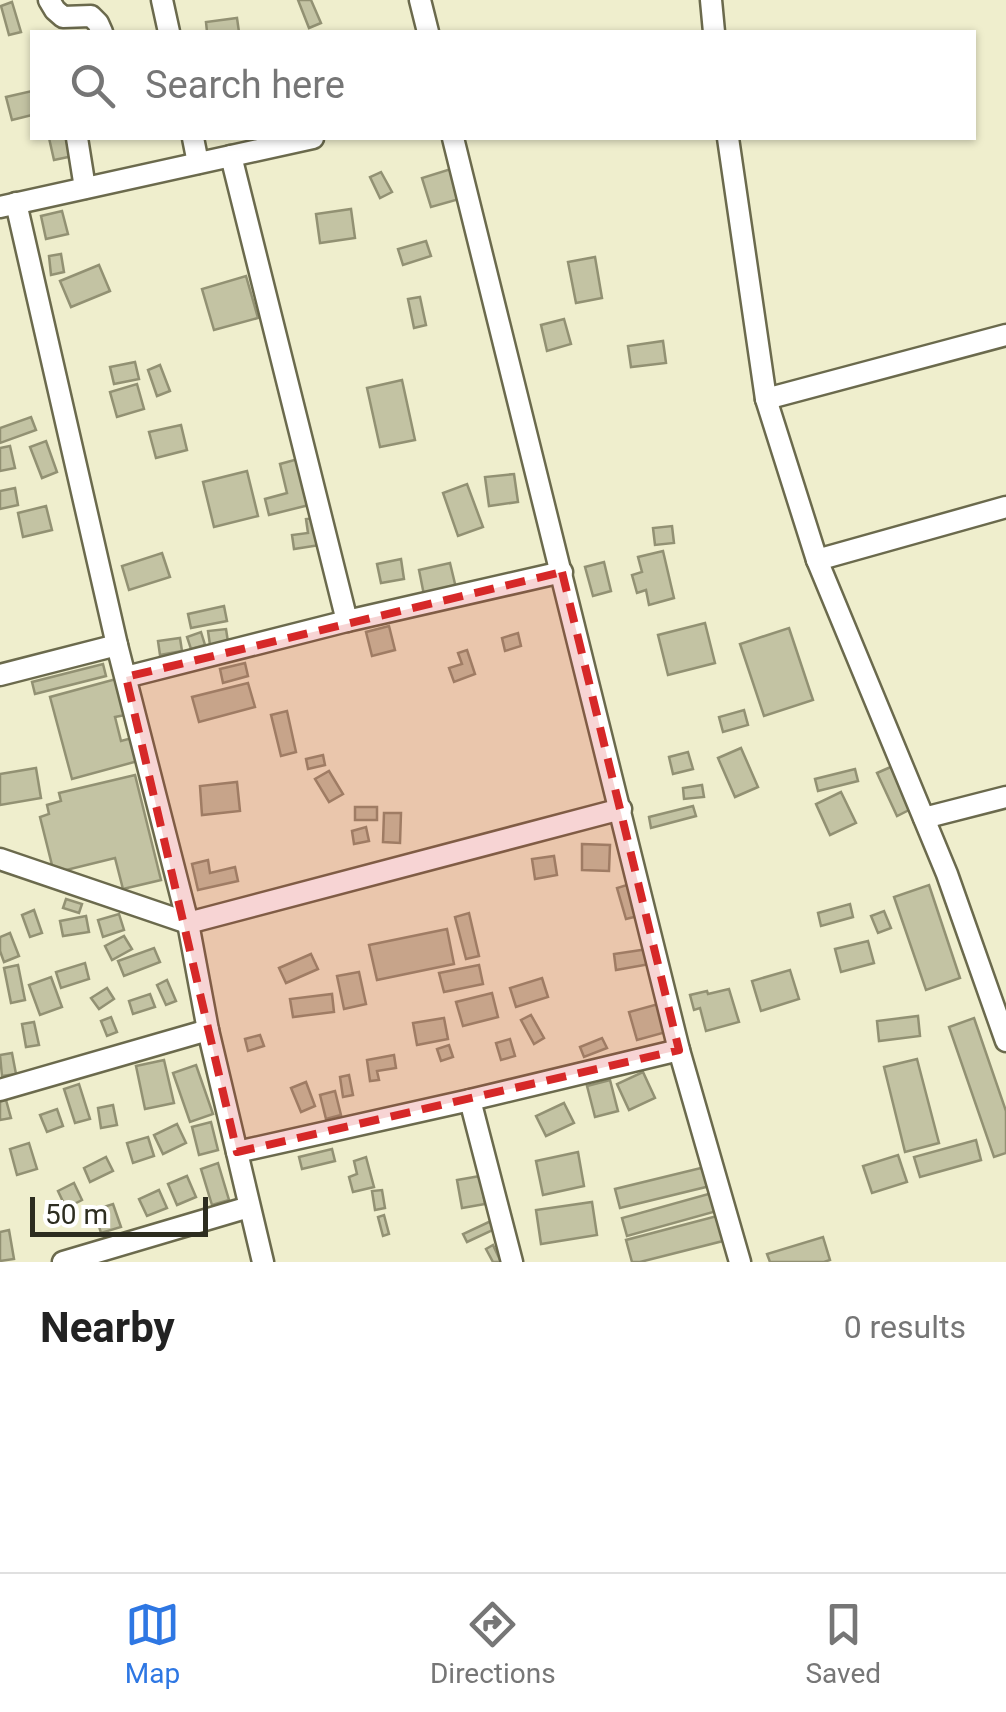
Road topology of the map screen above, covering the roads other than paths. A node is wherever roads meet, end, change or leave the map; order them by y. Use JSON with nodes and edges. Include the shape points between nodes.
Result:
{"nodes":[{"id":1,"x":49,"y":0,"type":"edge"},
{"id":2,"x":162,"y":0,"type":"edge"},
{"id":3,"x":420,"y":0,"type":"edge"},
{"id":4,"x":710,"y":0,"type":"edge"},
{"id":5,"x":101,"y":30,"type":"edge"},
{"id":6,"x":169,"y":30,"type":"edge"},
{"id":7,"x":428,"y":30,"type":"edge"},
{"id":8,"x":714,"y":30,"type":"edge"},
{"id":9,"x":78,"y":140,"type":"edge"},
{"id":10,"x":192,"y":140,"type":"edge"},
{"id":11,"x":304,"y":140,"type":"edge"},
{"id":12,"x":454,"y":140,"type":"edge"},
{"id":13,"x":728,"y":140,"type":"edge"},
{"id":14,"x":231,"y":156,"type":"junction"},
{"id":15,"x":198,"y":162,"type":"junction"},
{"id":16,"x":84,"y":188,"type":"junction"},
{"id":17,"x":8,"y":205,"type":"edge"},
{"id":18,"x":1006,"y":336,"type":"edge"},
{"id":19,"x":766,"y":399,"type":"junction"},
{"id":20,"x":1006,"y":507,"type":"edge"},
{"id":21,"x":818,"y":560,"type":"junction"},
{"id":22,"x":562,"y":572,"type":"junction"},
{"id":23,"x":346,"y":621,"type":"junction"},
{"id":24,"x":117,"y":645,"type":"junction"},
{"id":25,"x":0,"y":674,"type":"edge"},
{"id":26,"x":126,"y":677,"type":"junction"},
{"id":27,"x":1006,"y":797,"type":"edge"},
{"id":28,"x":621,"y":808,"type":"junction"},
{"id":29,"x":924,"y":818,"type":"junction"},
{"id":30,"x":0,"y":859,"type":"edge"},
{"id":31,"x":188,"y":923,"type":"junction"},
{"id":32,"x":208,"y":1030,"type":"junction"},
{"id":33,"x":1006,"y":1040,"type":"edge"},
{"id":34,"x":679,"y":1050,"type":"junction"},
{"id":35,"x":0,"y":1090,"type":"edge"},
{"id":36,"x":470,"y":1100,"type":"junction"},
{"id":37,"x":237,"y":1152,"type":"junction"},
{"id":38,"x":249,"y":1207,"type":"junction"},
{"id":39,"x":63,"y":1262,"type":"edge"},
{"id":40,"x":263,"y":1262,"type":"edge"},
{"id":41,"x":512,"y":1262,"type":"edge"},
{"id":42,"x":740,"y":1262,"type":"edge"}],
"edges":[{"from":1,"to":5,"type":"street","via":[[62,17],[90,16]]},
{"from":2,"to":6,"type":"street"},
{"from":3,"to":7,"type":"street"},
{"from":4,"to":8,"type":"street"},
{"from":9,"to":16,"type":"street"},
{"from":10,"to":15,"type":"street"},
{"from":11,"to":14,"type":"street"},
{"from":12,"to":22,"type":"street"},
{"from":13,"to":19,"type":"street"},
{"from":14,"to":15,"type":"street"},
{"from":14,"to":23,"type":"street"},
{"from":15,"to":16,"type":"street"},
{"from":16,"to":17,"type":"street"},
{"from":17,"to":24,"type":"street"},
{"from":18,"to":19,"type":"street"},
{"from":19,"to":21,"type":"street"},
{"from":20,"to":21,"type":"street"},
{"from":21,"to":29,"type":"street"},
{"from":22,"to":23,"type":"street"},
{"from":22,"to":28,"type":"street"},
{"from":23,"to":26,"type":"street"},
{"from":24,"to":25,"type":"street"},
{"from":24,"to":26,"type":"street"},
{"from":26,"to":31,"type":"street"},
{"from":27,"to":29,"type":"street"},
{"from":28,"to":31,"type":"street"},
{"from":28,"to":34,"type":"street"},
{"from":29,"to":33,"type":"street"},
{"from":30,"to":31,"type":"street"},
{"from":31,"to":32,"type":"street"},
{"from":32,"to":35,"type":"street"},
{"from":32,"to":37,"type":"street"},
{"from":34,"to":36,"type":"street"},
{"from":34,"to":42,"type":"street"},
{"from":36,"to":37,"type":"street"},
{"from":36,"to":41,"type":"street"},
{"from":37,"to":38,"type":"street"},
{"from":38,"to":39,"type":"street"},
{"from":38,"to":40,"type":"street"}]}
